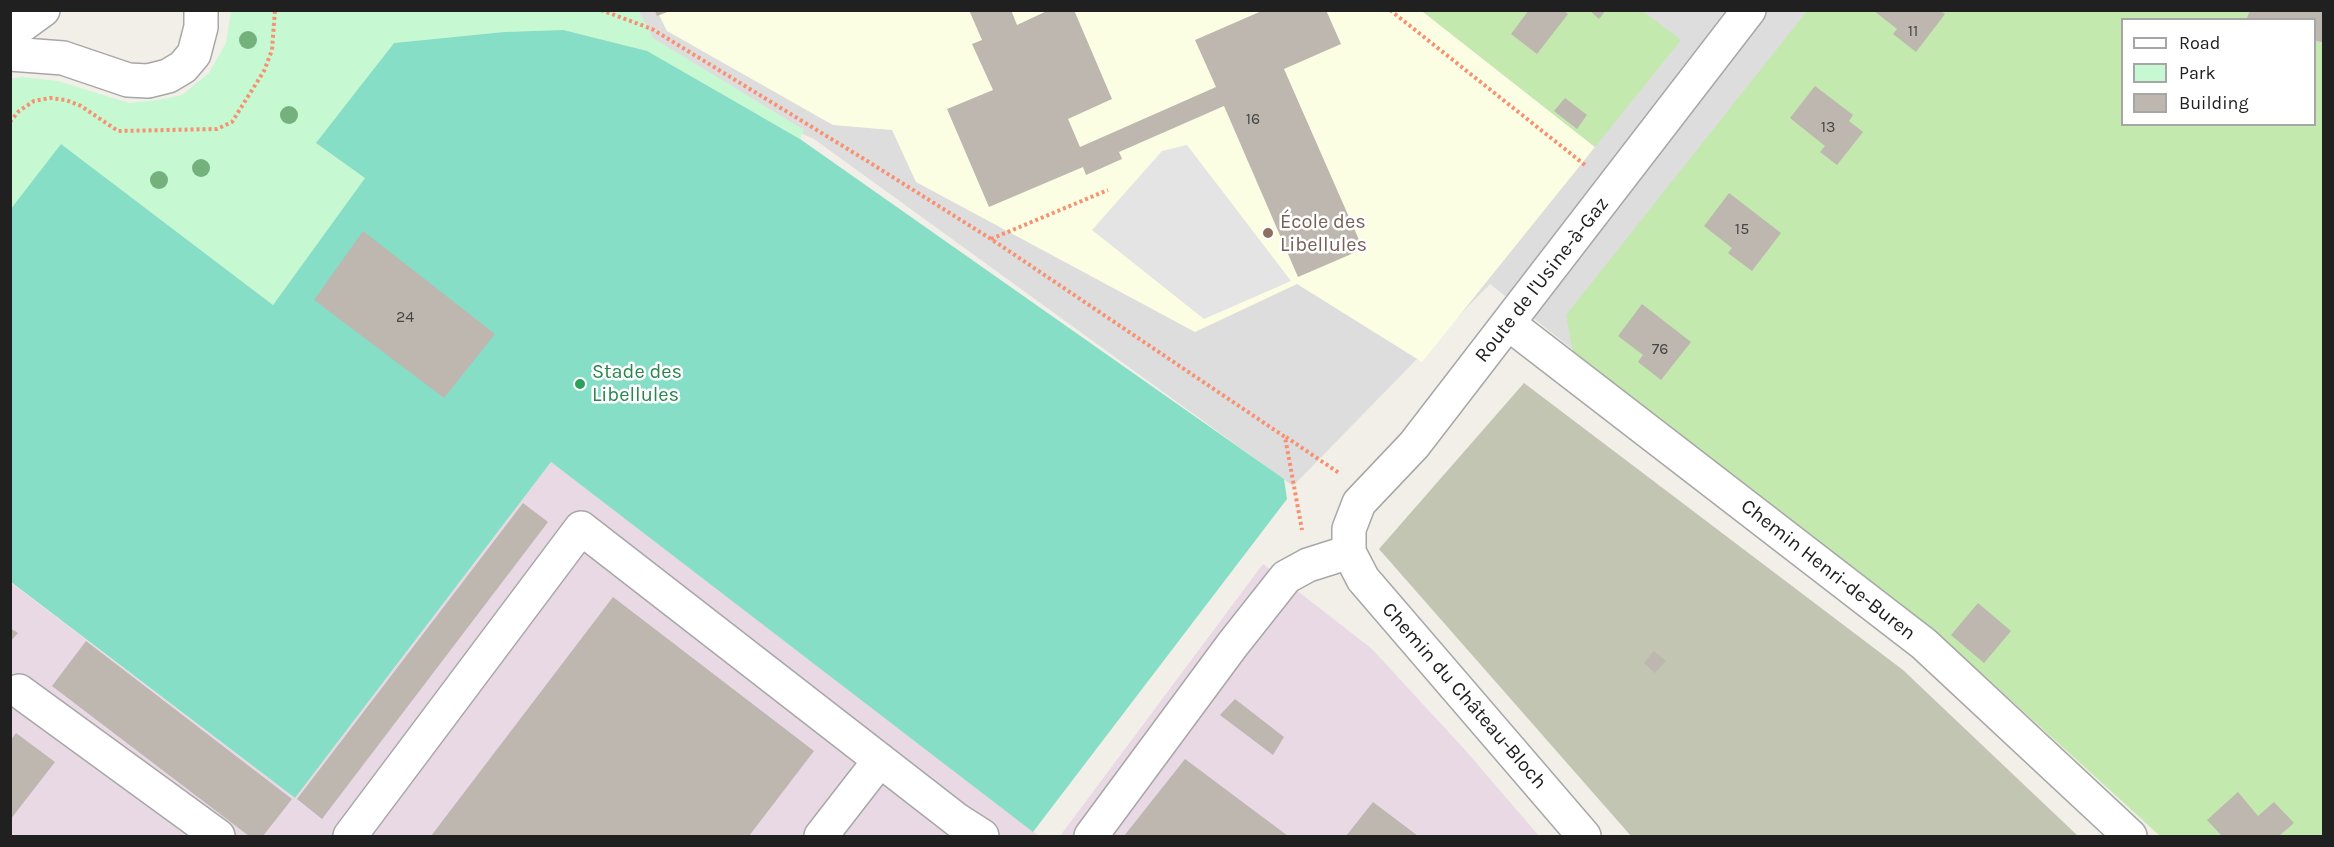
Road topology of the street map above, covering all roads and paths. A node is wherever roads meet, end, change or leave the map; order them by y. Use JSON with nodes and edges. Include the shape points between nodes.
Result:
{"nodes":[{"id":1,"x":43,"y":10,"type":"edge"},
{"id":2,"x":201,"y":10,"type":"edge"},
{"id":3,"x":601,"y":10,"type":"edge"},
{"id":4,"x":1390,"y":10,"type":"edge"},
{"id":5,"x":1749,"y":10,"type":"edge"},
{"id":6,"x":10,"y":34,"type":"edge"},
{"id":7,"x":10,"y":54,"type":"edge"},
{"id":8,"x":1591,"y":170,"type":"dead end"},
{"id":9,"x":1108,"y":190,"type":"dead end"},
{"id":10,"x":991,"y":239,"type":"junction"},
{"id":11,"x":1509,"y":324,"type":"junction"},
{"id":12,"x":1285,"y":436,"type":"junction"},
{"id":13,"x":1342,"y":475,"type":"dead end"},
{"id":14,"x":1349,"y":552,"type":"junction"},
{"id":15,"x":1308,"y":565,"type":"junction"},
{"id":16,"x":19,"y":691,"type":"dead end"},
{"id":17,"x":880,"y":760,"type":"junction"},
{"id":18,"x":961,"y":831,"type":"edge"},
{"id":19,"x":218,"y":837,"type":"edge"},
{"id":20,"x":350,"y":837,"type":"edge"},
{"id":21,"x":821,"y":837,"type":"edge"},
{"id":22,"x":1091,"y":837,"type":"edge"},
{"id":23,"x":1584,"y":837,"type":"edge"},
{"id":24,"x":2130,"y":837,"type":"edge"}],
"edges":[{"from":1,"to":6,"type":"street"},
{"from":2,"to":7,"type":"street","via":[[194,54],[168,76],[148,81],[128,80],[63,58]]},
{"from":3,"to":10,"type":"path","via":[[652,29]]},
{"from":4,"to":8,"type":"path"},
{"from":5,"to":11,"type":"street","name":"Route de l'Usine-à-Gaz"},
{"from":9,"to":10,"type":"path"},
{"from":10,"to":12,"type":"path"},
{"from":11,"to":14,"type":"street","name":"Route de l'Usine-à-Gaz","via":[[1414,445],[1359,503],[1349,529]]},
{"from":11,"to":24,"type":"street","name":"Chemin Henri-de-Buren","via":[[1924,644]]},
{"from":12,"to":13,"type":"path"},
{"from":12,"to":15,"type":"path"},
{"from":14,"to":15,"type":"street"},
{"from":14,"to":23,"type":"street","name":"Chemin du Château-Bloch","via":[[1363,579]]},
{"from":15,"to":22,"type":"street","via":[[1286,578],[1272,594]]},
{"from":16,"to":19,"type":"street"},
{"from":17,"to":18,"type":"street"},
{"from":17,"to":20,"type":"street","via":[[581,528]]},
{"from":17,"to":21,"type":"street"}]}
